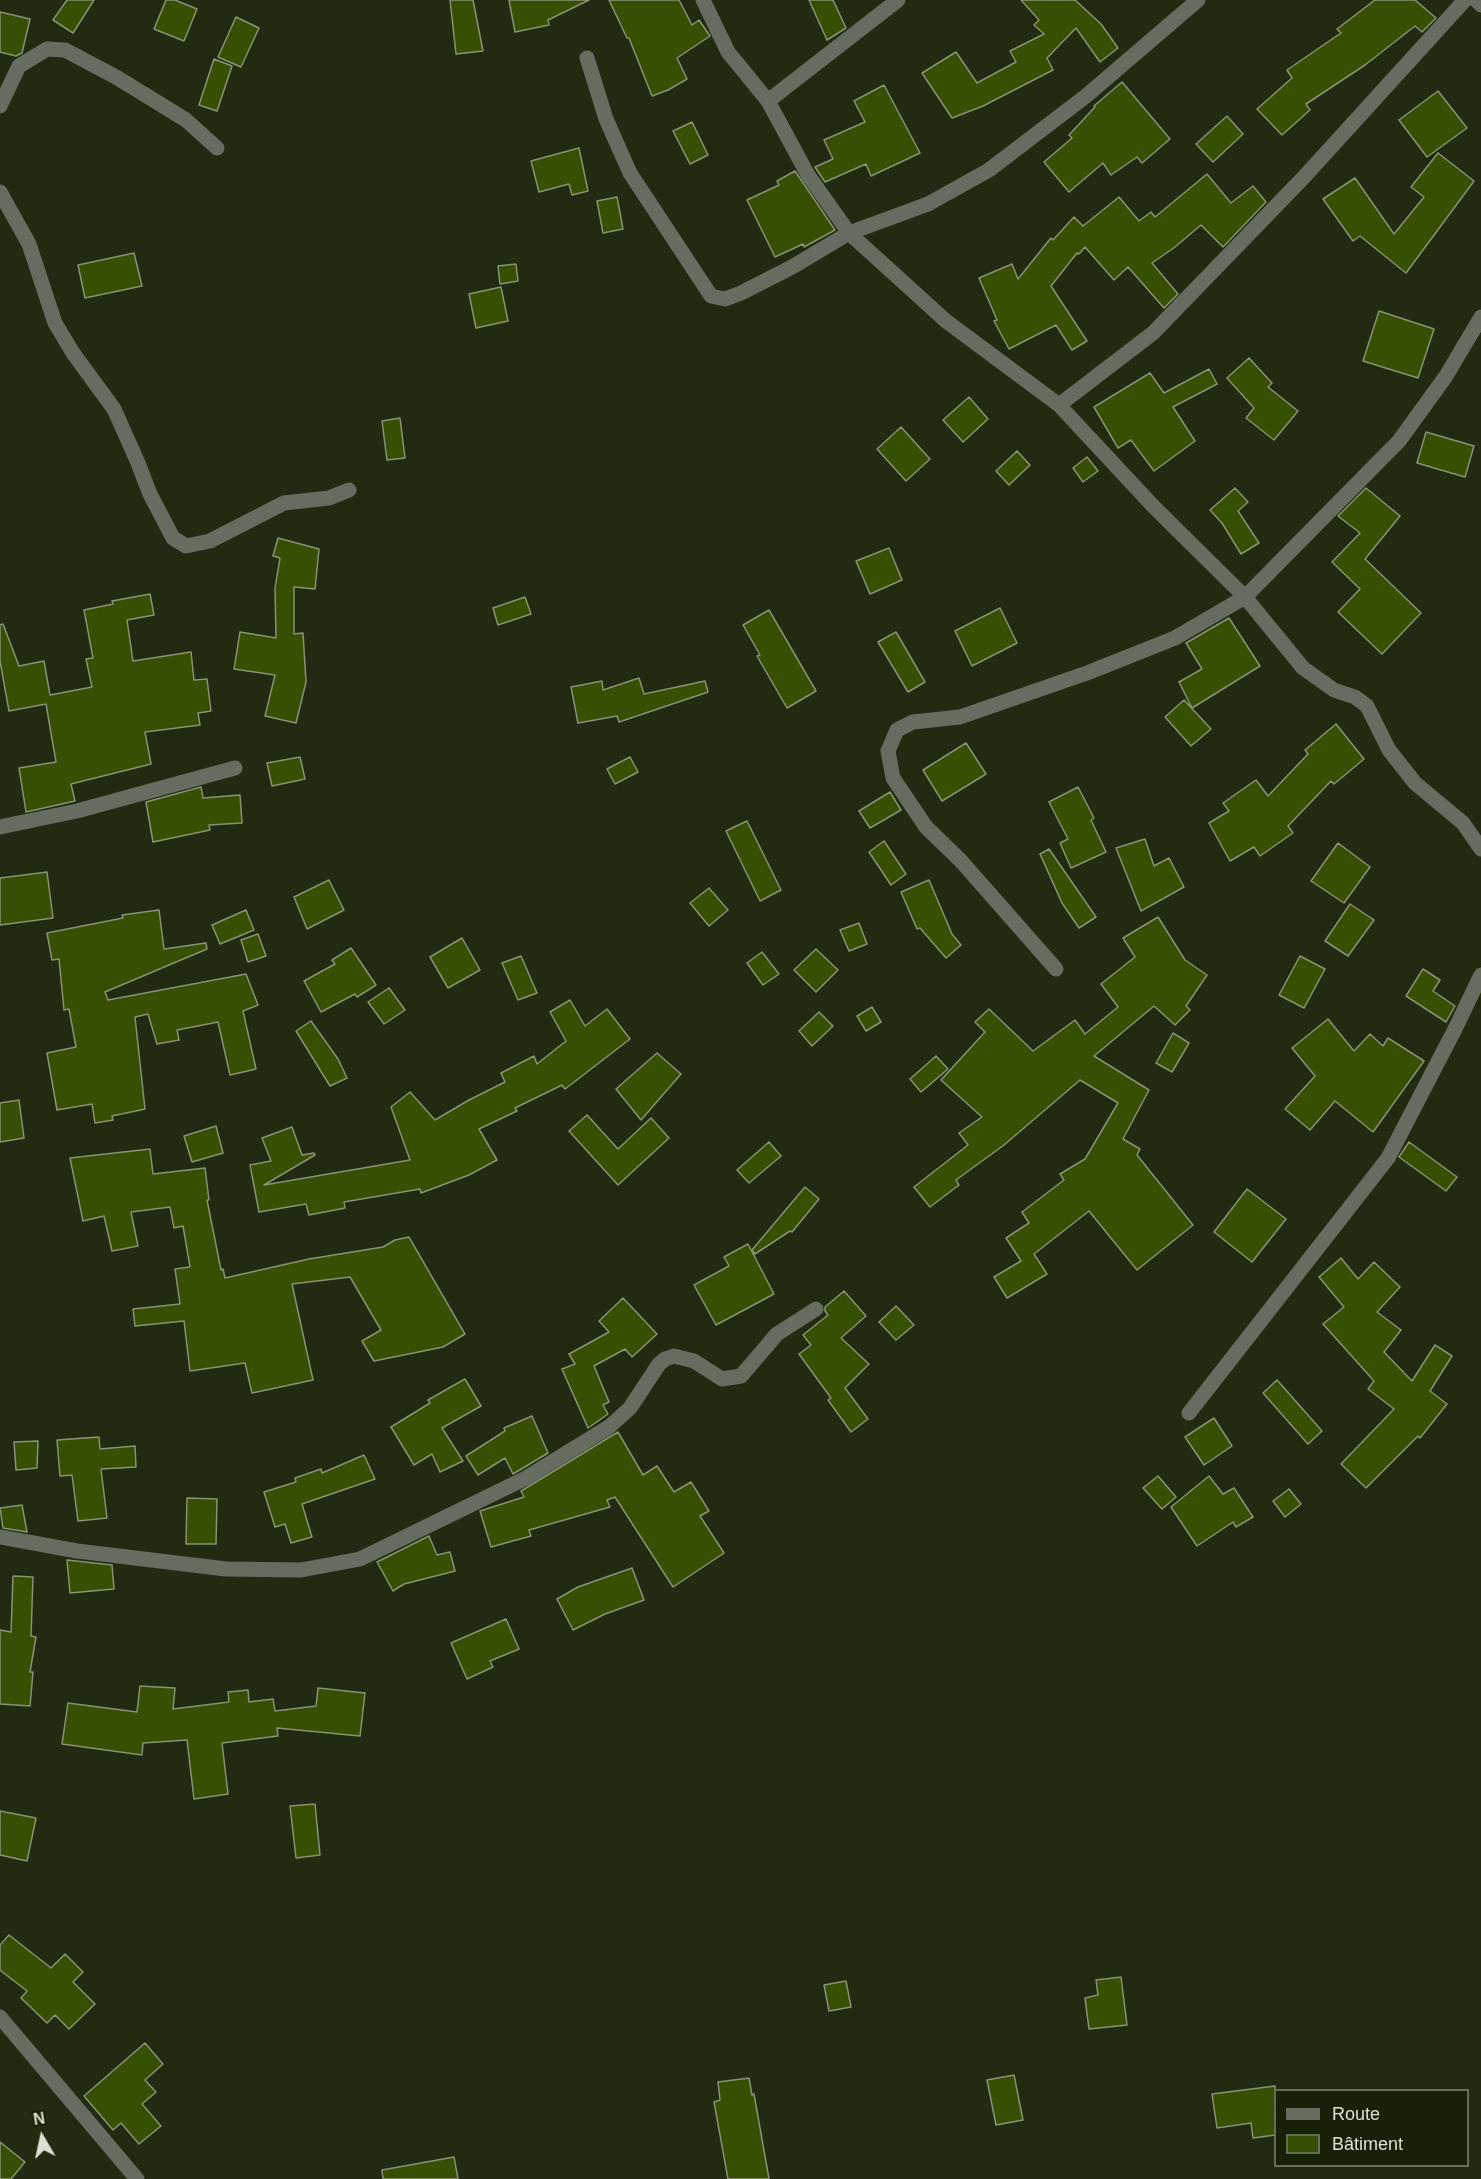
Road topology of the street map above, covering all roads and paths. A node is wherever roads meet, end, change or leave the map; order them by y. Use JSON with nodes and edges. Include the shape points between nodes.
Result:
{"nodes":[{"id":1,"x":703,"y":0,"type":"edge"},
{"id":2,"x":898,"y":0,"type":"edge"},
{"id":3,"x":1198,"y":0,"type":"edge"},
{"id":4,"x":1465,"y":0,"type":"edge"},
{"id":5,"x":1476,"y":0,"type":"edge"},
{"id":6,"x":1481,"y":5,"type":"edge"},
{"id":7,"x":587,"y":58,"type":"dead end"},
{"id":8,"x":768,"y":101,"type":"junction"},
{"id":9,"x":0,"y":106,"type":"edge"},
{"id":10,"x":217,"y":148,"type":"dead end"},
{"id":11,"x":0,"y":192,"type":"edge"},
{"id":12,"x":849,"y":234,"type":"junction"},
{"id":13,"x":1481,"y":317,"type":"edge"},
{"id":14,"x":1059,"y":405,"type":"junction"},
{"id":15,"x":349,"y":490,"type":"dead end"},
{"id":16,"x":1245,"y":597,"type":"junction"},
{"id":17,"x":235,"y":768,"type":"dead end"},
{"id":18,"x":0,"y":827,"type":"edge"},
{"id":19,"x":1481,"y":849,"type":"edge"},
{"id":20,"x":1056,"y":969,"type":"dead end"},
{"id":21,"x":1481,"y":975,"type":"edge"},
{"id":22,"x":816,"y":1309,"type":"dead end"},
{"id":23,"x":1189,"y":1413,"type":"dead end"},
{"id":24,"x":0,"y":1537,"type":"edge"},
{"id":25,"x":0,"y":2017,"type":"edge"},
{"id":26,"x":137,"y":2179,"type":"edge"}],
"edges":[{"from":1,"to":8,"type":"street","via":[[728,52]]},
{"from":2,"to":8,"type":"street"},
{"from":3,"to":12,"type":"street","via":[[1086,96],[989,170],[928,204]]},
{"from":4,"to":14,"type":"street","via":[[1304,177],[1153,333]]},
{"from":5,"to":6,"type":"street"},
{"from":7,"to":12,"type":"street","via":[[606,119],[630,173],[711,296],[725,299],[741,293]]},
{"from":8,"to":12,"type":"street","via":[[808,175]]},
{"from":9,"to":10,"type":"street","via":[[19,66],[47,49],[64,50],[186,120]]},
{"from":11,"to":15,"type":"street","via":[[29,244],[55,323],[114,409],[154,504],[173,538],[186,546],[210,542],[284,503],[329,498]]},
{"from":12,"to":14,"type":"street","via":[[946,321]]},
{"from":13,"to":16,"type":"street","via":[[1446,376],[1399,441]]},
{"from":14,"to":16,"type":"street"},
{"from":16,"to":19,"type":"street","via":[[1303,668],[1334,690],[1367,706],[1389,750],[1415,783],[1463,823]]},
{"from":16,"to":20,"type":"street","via":[[1175,638],[1087,673],[960,717],[913,722],[897,730],[888,751],[893,778],[926,827]]},
{"from":17,"to":18,"type":"street","via":[[77,811]]},
{"from":21,"to":23,"type":"street","via":[[1388,1158]]},
{"from":22,"to":24,"type":"street","via":[[777,1334],[741,1376],[722,1379],[694,1361],[674,1356],[665,1359],[630,1408],[609,1427],[526,1478],[360,1559],[301,1570],[226,1569],[77,1551]]},
{"from":25,"to":26,"type":"street"}]}
